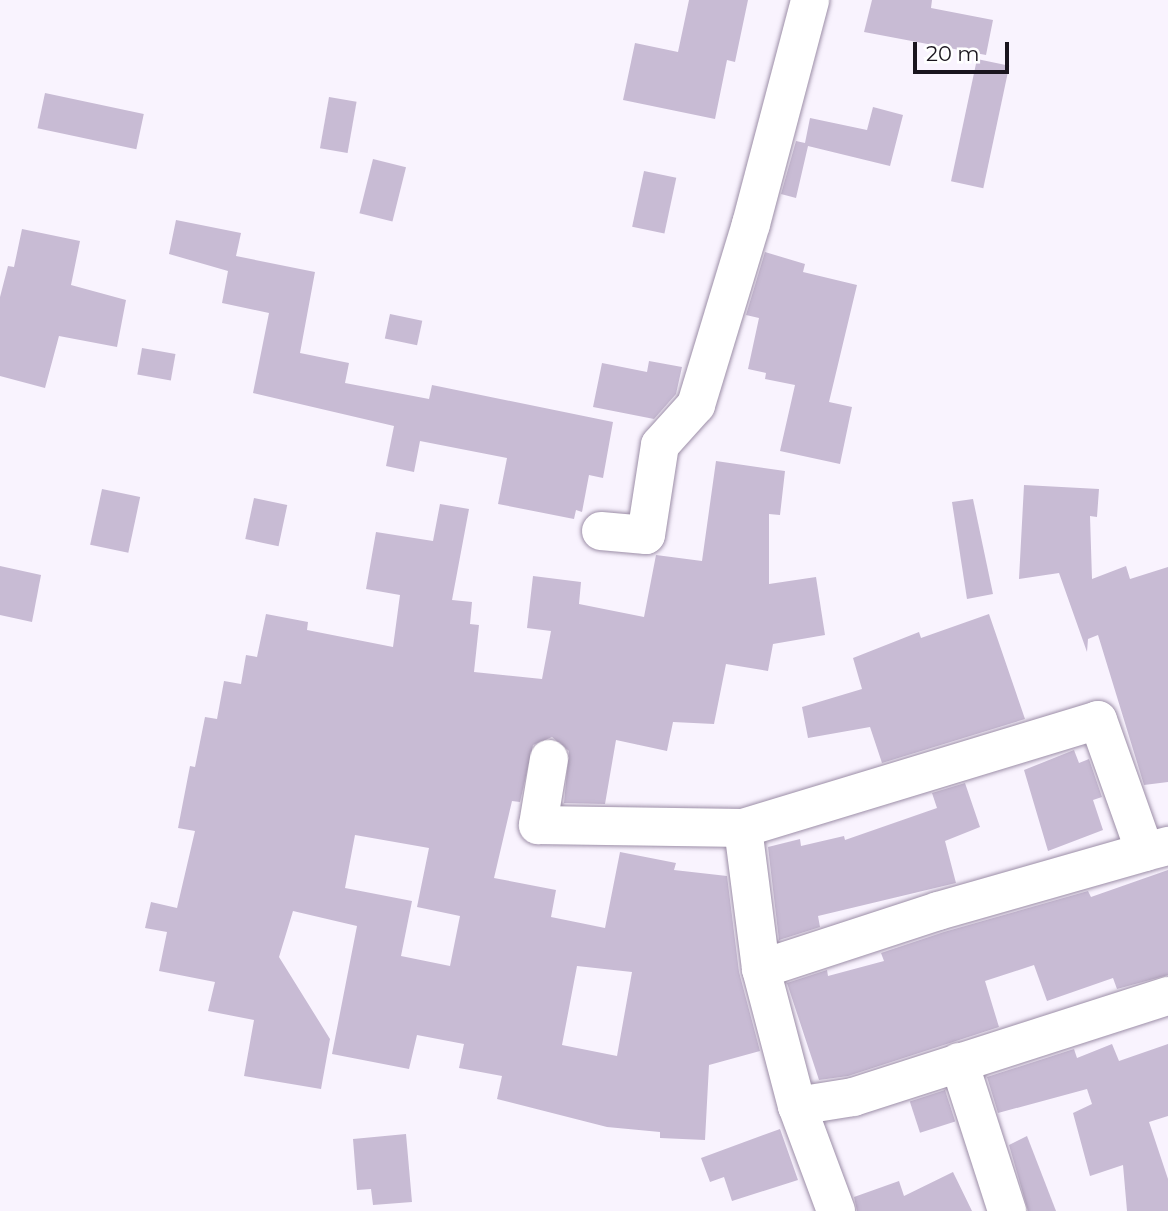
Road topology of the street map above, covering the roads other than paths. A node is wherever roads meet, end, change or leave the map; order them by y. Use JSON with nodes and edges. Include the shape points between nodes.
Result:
{"nodes":[{"id":1,"x":810,"y":0,"type":"edge"},
{"id":2,"x":601,"y":531,"type":"dead end"},
{"id":3,"x":549,"y":759,"type":"dead end"},
{"id":4,"x":743,"y":828,"type":"junction"},
{"id":5,"x":1157,"y":849,"type":"edge"},
{"id":6,"x":761,"y":968,"type":"junction"},
{"id":7,"x":1168,"y":996,"type":"edge"},
{"id":8,"x":959,"y":1062,"type":"junction"},
{"id":9,"x":797,"y":1106,"type":"junction"},
{"id":10,"x":836,"y":1211,"type":"edge"},
{"id":11,"x":1007,"y":1211,"type":"edge"}],
"edges":[{"from":1,"to":2,"type":"street","via":[[751,224],[696,405],[660,445],[646,535]]},
{"from":3,"to":4,"type":"street","via":[[538,825]]},
{"from":4,"to":5,"type":"street","via":[[1098,720]]},
{"from":4,"to":6,"type":"street"},
{"from":5,"to":6,"type":"street","via":[[938,911]]},
{"from":6,"to":9,"type":"street"},
{"from":7,"to":8,"type":"street"},
{"from":8,"to":9,"type":"street","via":[[853,1097]]},
{"from":8,"to":11,"type":"street"},
{"from":9,"to":10,"type":"street"}]}
